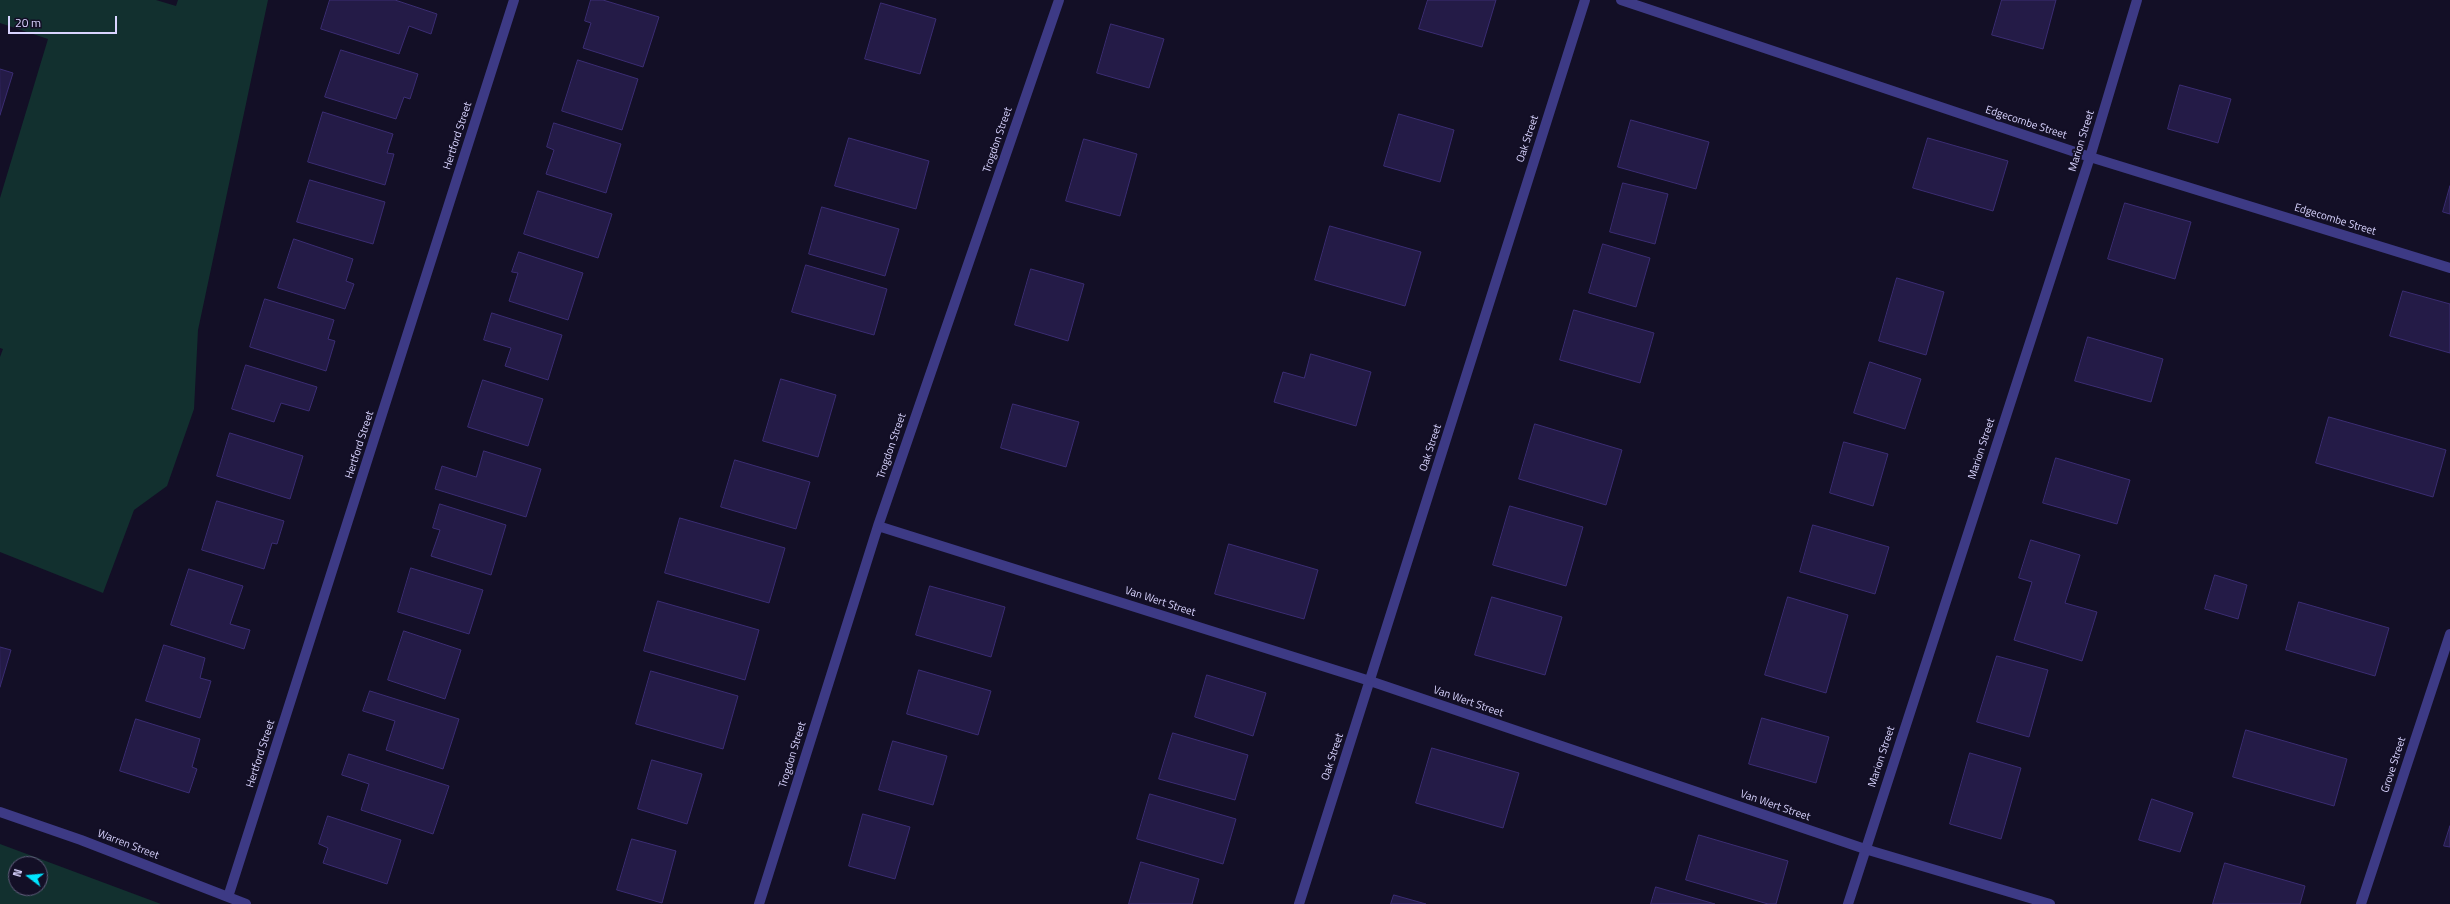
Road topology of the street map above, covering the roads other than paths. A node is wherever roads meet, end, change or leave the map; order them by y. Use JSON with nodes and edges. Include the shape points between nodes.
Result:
{"nodes":[{"id":1,"x":514,"y":0,"type":"edge"},
{"id":2,"x":1059,"y":0,"type":"edge"},
{"id":3,"x":1585,"y":0,"type":"edge"},
{"id":4,"x":1620,"y":0,"type":"edge"},
{"id":5,"x":2137,"y":0,"type":"edge"},
{"id":6,"x":2090,"y":157,"type":"junction"},
{"id":7,"x":2450,"y":268,"type":"edge"},
{"id":8,"x":878,"y":526,"type":"junction"},
{"id":9,"x":2450,"y":634,"type":"edge"},
{"id":10,"x":1370,"y":681,"type":"junction"},
{"id":11,"x":0,"y":812,"type":"edge"},
{"id":12,"x":1865,"y":849,"type":"junction"},
{"id":13,"x":228,"y":897,"type":"junction"},
{"id":14,"x":246,"y":904,"type":"edge"},
{"id":15,"x":759,"y":904,"type":"edge"},
{"id":16,"x":1299,"y":904,"type":"edge"},
{"id":17,"x":1848,"y":904,"type":"edge"},
{"id":18,"x":2050,"y":904,"type":"edge"},
{"id":19,"x":2361,"y":904,"type":"edge"}],
"edges":[{"from":1,"to":13,"type":"street","name":"Hertford Street"},
{"from":2,"to":8,"type":"street","name":"Trogdon Street"},
{"from":3,"to":10,"type":"street","name":"Oak Street"},
{"from":4,"to":6,"type":"street","name":"Edgecombe Street"},
{"from":5,"to":6,"type":"street","name":"Marion Street"},
{"from":6,"to":7,"type":"street","name":"Edgecombe Street"},
{"from":6,"to":12,"type":"street","name":"Marion Street"},
{"from":8,"to":10,"type":"street","name":"Van Wert Street"},
{"from":8,"to":15,"type":"street","name":"Trogdon Street"},
{"from":9,"to":19,"type":"street","name":"Grove Street"},
{"from":10,"to":12,"type":"street","name":"Van Wert Street"},
{"from":10,"to":16,"type":"street","name":"Oak Street"},
{"from":11,"to":13,"type":"street","name":"Warren Street","via":[[81,840]]},
{"from":12,"to":17,"type":"street","name":"Marion Street"},
{"from":12,"to":18,"type":"street","name":"Van Wert Street"},
{"from":13,"to":14,"type":"street","name":"Warren Street"}]}
